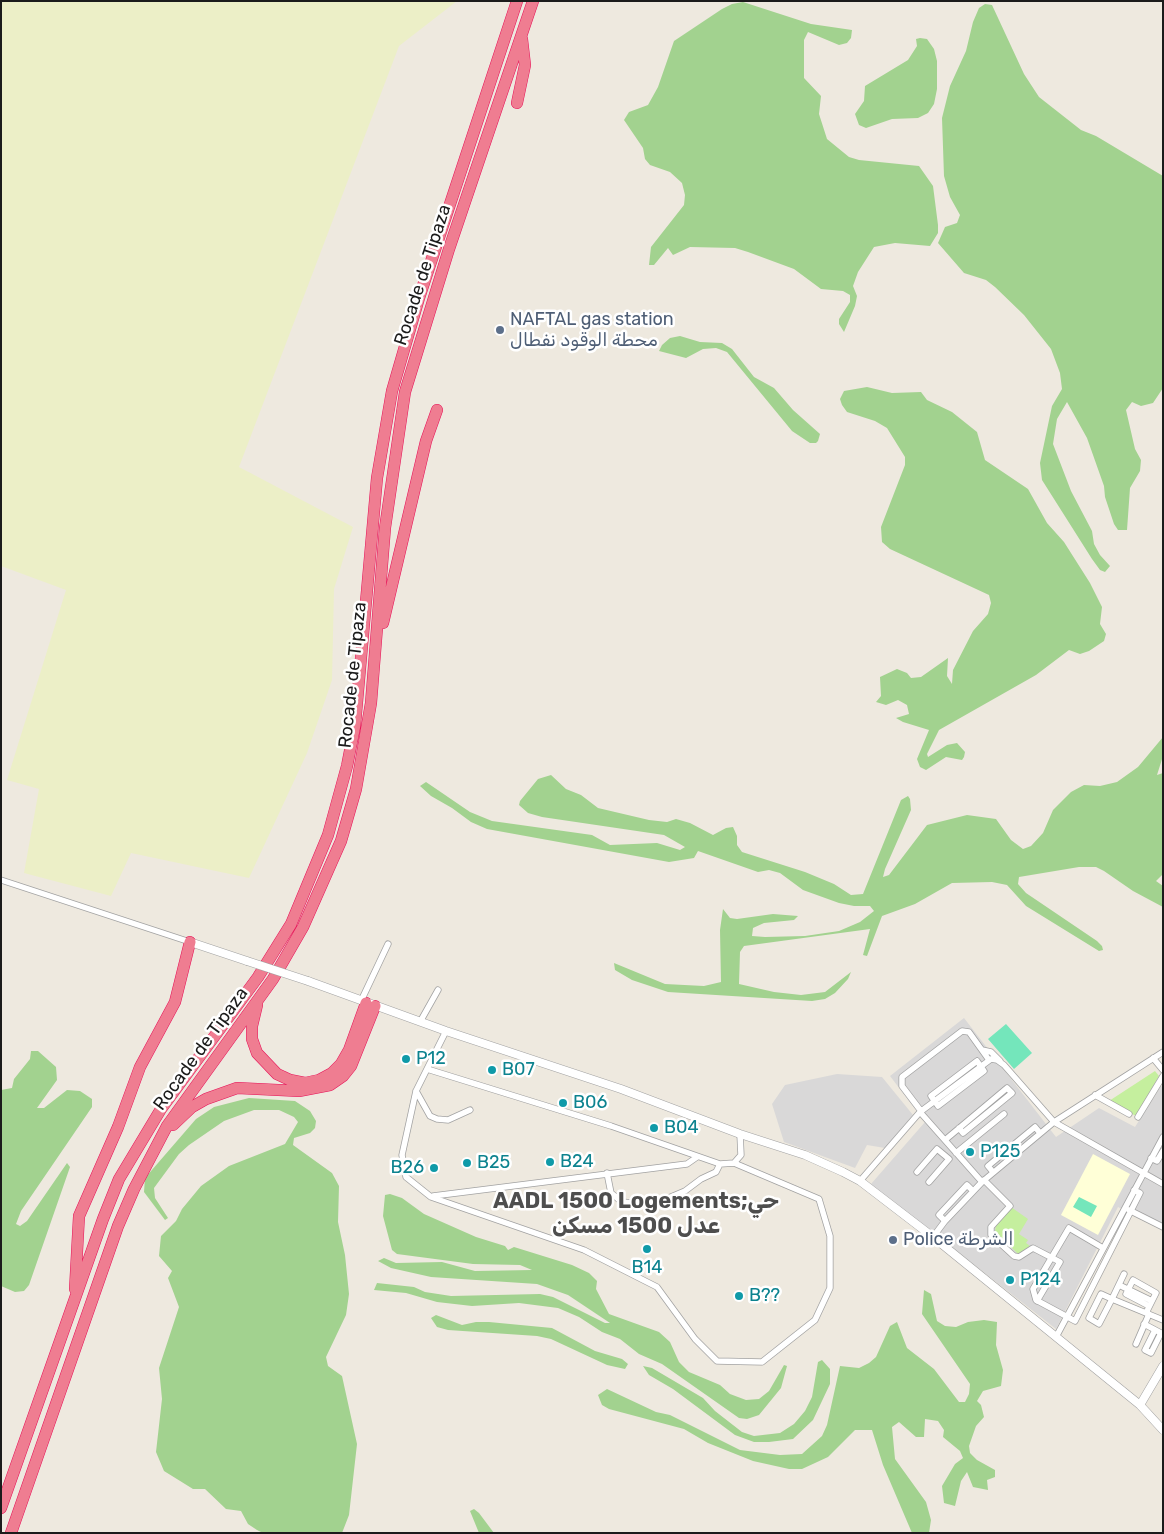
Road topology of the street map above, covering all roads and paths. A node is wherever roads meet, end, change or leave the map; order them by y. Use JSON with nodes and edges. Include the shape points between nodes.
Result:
{"nodes":[{"id":1,"x":518,"y":1,"type":"edge"},
{"id":2,"x":539,"y":1,"type":"edge"},
{"id":3,"x":531,"y":7,"type":"edge"},
{"id":4,"x":521,"y":36,"type":"junction"},
{"id":5,"x":517,"y":103,"type":"dead end"},
{"id":6,"x":437,"y":410,"type":"dead end"},
{"id":7,"x":376,"y":643,"type":"junction"},
{"id":8,"x":1,"y":880,"type":"edge"},
{"id":9,"x":190,"y":942,"type":"junction"},
{"id":10,"x":388,"y":944,"type":"dead end"},
{"id":11,"x":273,"y":979,"type":"junction"},
{"id":12,"x":438,"y":990,"type":"dead end"},
{"id":13,"x":367,"y":1004,"type":"junction"},
{"id":14,"x":420,"y":1022,"type":"junction"},
{"id":15,"x":446,"y":1031,"type":"junction"},
{"id":16,"x":982,"y":1050,"type":"junction"},
{"id":17,"x":1163,"y":1052,"type":"edge"},
{"id":18,"x":1153,"y":1058,"type":"junction"},
{"id":19,"x":989,"y":1060,"type":"junction"},
{"id":20,"x":1001,"y":1062,"type":"junction"},
{"id":21,"x":427,"y":1069,"type":"junction"},
{"id":22,"x":1163,"y":1070,"type":"edge"},
{"id":23,"x":1163,"y":1076,"type":"edge"},
{"id":24,"x":416,"y":1091,"type":"junction"},
{"id":25,"x":1095,"y":1095,"type":"junction"},
{"id":26,"x":470,"y":1110,"type":"dead end"},
{"id":27,"x":920,"y":1112,"type":"junction"},
{"id":28,"x":1004,"y":1114,"type":"dead end"},
{"id":29,"x":1129,"y":1114,"type":"dead end"},
{"id":30,"x":1138,"y":1117,"type":"dead end"},
{"id":31,"x":1054,"y":1122,"type":"junction"},
{"id":32,"x":959,"y":1128,"type":"junction"},
{"id":33,"x":740,"y":1134,"type":"junction"},
{"id":34,"x":1163,"y":1137,"type":"edge"},
{"id":35,"x":945,"y":1140,"type":"junction"},
{"id":36,"x":950,"y":1146,"type":"junction"},
{"id":37,"x":1163,"y":1151,"type":"edge"},
{"id":38,"x":152,"y":1152,"type":"junction"},
{"id":39,"x":956,"y":1153,"type":"junction"},
{"id":40,"x":943,"y":1154,"type":"junction"},
{"id":41,"x":698,"y":1157,"type":"junction"},
{"id":42,"x":1151,"y":1158,"type":"junction"},
{"id":43,"x":734,"y":1163,"type":"junction"},
{"id":44,"x":720,"y":1164,"type":"junction"},
{"id":45,"x":917,"y":1172,"type":"dead end"},
{"id":46,"x":607,"y":1173,"type":"junction"},
{"id":47,"x":1144,"y":1173,"type":"junction"},
{"id":48,"x":860,"y":1181,"type":"junction"},
{"id":49,"x":983,"y":1181,"type":"junction"},
{"id":50,"x":929,"y":1182,"type":"dead end"},
{"id":51,"x":1163,"y":1184,"type":"edge"},
{"id":52,"x":431,"y":1197,"type":"junction"},
{"id":53,"x":1128,"y":1210,"type":"junction"},
{"id":54,"x":1163,"y":1226,"type":"edge"},
{"id":55,"x":933,"y":1237,"type":"junction"},
{"id":56,"x":1104,"y":1248,"type":"junction"},
{"id":57,"x":1052,"y":1257,"type":"junction"},
{"id":58,"x":1124,"y":1274,"type":"dead end"},
{"id":59,"x":1119,"y":1285,"type":"junction"},
{"id":60,"x":1129,"y":1289,"type":"junction"},
{"id":61,"x":1112,"y":1298,"type":"junction"},
{"id":62,"x":1037,"y":1301,"type":"junction"},
{"id":63,"x":75,"y":1303,"type":"junction"},
{"id":64,"x":1151,"y":1304,"type":"junction"},
{"id":65,"x":1147,"y":1313,"type":"junction"},
{"id":66,"x":1067,"y":1317,"type":"junction"},
{"id":67,"x":1163,"y":1320,"type":"edge"},
{"id":68,"x":1144,"y":1324,"type":"junction"},
{"id":69,"x":1155,"y":1330,"type":"dead end"},
{"id":70,"x":1056,"y":1336,"type":"junction"},
{"id":71,"x":1136,"y":1344,"type":"dead end"},
{"id":72,"x":1163,"y":1366,"type":"edge"},
{"id":73,"x":1140,"y":1405,"type":"junction"},
{"id":74,"x":1163,"y":1430,"type":"edge"},
{"id":75,"x":1,"y":1508,"type":"edge"},
{"id":76,"x":12,"y":1533,"type":"edge"}],
"edges":[{"from":1,"to":63,"type":"highway","name":"Rocade de Tipaza","via":[[419,298],[392,391],[377,478],[355,725],[328,835],[291,924],[252,985],[138,1144],[119,1179]]},
{"from":2,"to":3,"type":"highway"},
{"from":3,"to":4,"type":"highway","name":"Rocade de Tipaza"},
{"from":4,"to":5,"type":"highway","via":[[525,65]]},
{"from":4,"to":7,"type":"highway","name":"Rocade de Tipaza","via":[[432,302],[406,392],[390,480]]},
{"from":6,"to":7,"type":"highway","via":[[426,441]]},
{"from":7,"to":11,"type":"highway","name":"Rocade de Tipaza","via":[[372,703],[356,789],[341,841],[303,927]]},
{"from":8,"to":9,"type":"street"},
{"from":9,"to":13,"type":"street","bridge":true},
{"from":9,"to":63,"type":"highway","via":[[175,1002],[140,1067],[79,1216]]},
{"from":10,"to":13,"type":"street"},
{"from":11,"to":13,"type":"highway","via":[[254,1013],[252,1039],[266,1065],[290,1080],[305,1083],[332,1073],[349,1050]]},
{"from":11,"to":38,"type":"highway","name":"Rocade de Tipaza","via":[[186,1097]]},
{"from":12,"to":14,"type":"street"},
{"from":13,"to":14,"type":"street"},
{"from":13,"to":38,"type":"highway","via":[[351,1066],[330,1085],[299,1091],[237,1088],[222,1093],[192,1107]]},
{"from":14,"to":15,"type":"street"},
{"from":15,"to":21,"type":"street"},
{"from":15,"to":33,"type":"street","via":[[621,1088]]},
{"from":16,"to":19,"type":"street"},
{"from":16,"to":20,"type":"street","via":[[991,1052]]},
{"from":16,"to":27,"type":"street","via":[[964,1030],[903,1076],[902,1086]]},
{"from":17,"to":18,"type":"street"},
{"from":18,"to":22,"type":"street"},
{"from":18,"to":25,"type":"street"},
{"from":19,"to":20,"type":"street"},
{"from":19,"to":27,"type":"street"},
{"from":20,"to":31,"type":"street"},
{"from":21,"to":24,"type":"street"},
{"from":21,"to":41,"type":"street","via":[[611,1126]]},
{"from":23,"to":30,"type":"street"},
{"from":24,"to":26,"type":"street","via":[[430,1116],[437,1119],[448,1120]]},
{"from":24,"to":52,"type":"street","via":[[402,1155],[406,1176]]},
{"from":25,"to":29,"type":"street"},
{"from":25,"to":31,"type":"street"},
{"from":27,"to":35,"type":"street"},
{"from":27,"to":48,"type":"street"},
{"from":28,"to":39,"type":"street"},
{"from":31,"to":47,"type":"street"},
{"from":31,"to":49,"type":"street"},
{"from":32,"to":32,"type":"street","via":[[1008,1088],[1012,1093],[963,1133]]},
{"from":32,"to":35,"type":"street"},
{"from":33,"to":43,"type":"street","via":[[741,1154]]},
{"from":33,"to":48,"type":"street","via":[[805,1155]]},
{"from":34,"to":42,"type":"street"},
{"from":35,"to":36,"type":"street"},
{"from":36,"to":39,"type":"street"},
{"from":36,"to":40,"type":"street"},
{"from":37,"to":42,"type":"street","via":[[1157,1161]]},
{"from":38,"to":76,"type":"highway","name":"Rocade de Tipaza","via":[[118,1226]]},
{"from":39,"to":49,"type":"street"},
{"from":40,"to":45,"type":"street","via":[[937,1149]]},
{"from":40,"to":50,"type":"street","via":[[949,1159]]},
{"from":41,"to":44,"type":"street"},
{"from":41,"to":46,"type":"street","via":[[688,1164]]},
{"from":42,"to":47,"type":"street"},
{"from":43,"to":44,"type":"street"},
{"from":43,"to":52,"type":"street","via":[[819,1199],[830,1236],[830,1288],[815,1320],[762,1362],[717,1361],[695,1339],[657,1287],[584,1250]]},
{"from":44,"to":46,"type":"street","via":[[716,1172],[685,1191],[666,1199],[632,1204],[622,1202],[610,1193]]},
{"from":46,"to":52,"type":"street"},
{"from":47,"to":51,"type":"street"},
{"from":47,"to":53,"type":"street"},
{"from":48,"to":55,"type":"street"},
{"from":49,"to":55,"type":"street"},
{"from":49,"to":57,"type":"street","via":[[1010,1206],[991,1227],[991,1235],[1014,1256],[1019,1257],[1033,1248]]},
{"from":53,"to":54,"type":"street"},
{"from":53,"to":56,"type":"street"},
{"from":53,"to":66,"type":"street","via":[[1075,1321]]},
{"from":55,"to":70,"type":"street"},
{"from":56,"to":57,"type":"street","via":[[1068,1228]]},
{"from":56,"to":66,"type":"street"},
{"from":57,"to":62,"type":"street","via":[[1033,1289]]},
{"from":57,"to":62,"type":"street","via":[[1060,1262]]},
{"from":58,"to":59,"type":"street"},
{"from":59,"to":60,"type":"street"},
{"from":59,"to":61,"type":"street"},
{"from":60,"to":64,"type":"street"},
{"from":60,"to":64,"type":"street","via":[[1133,1280],[1156,1292]]},
{"from":61,"to":61,"type":"street","via":[[1099,1324],[1089,1318],[1101,1294]]},
{"from":61,"to":65,"type":"street"},
{"from":62,"to":66,"type":"street"},
{"from":63,"to":75,"type":"highway","name":"Rocade de Tipaza"},
{"from":64,"to":65,"type":"street"},
{"from":65,"to":67,"type":"street"},
{"from":65,"to":68,"type":"street"},
{"from":66,"to":70,"type":"street"},
{"from":68,"to":69,"type":"street"},
{"from":68,"to":71,"type":"street"},
{"from":70,"to":73,"type":"street"},
{"from":72,"to":73,"type":"street"},
{"from":73,"to":74,"type":"street"}]}
